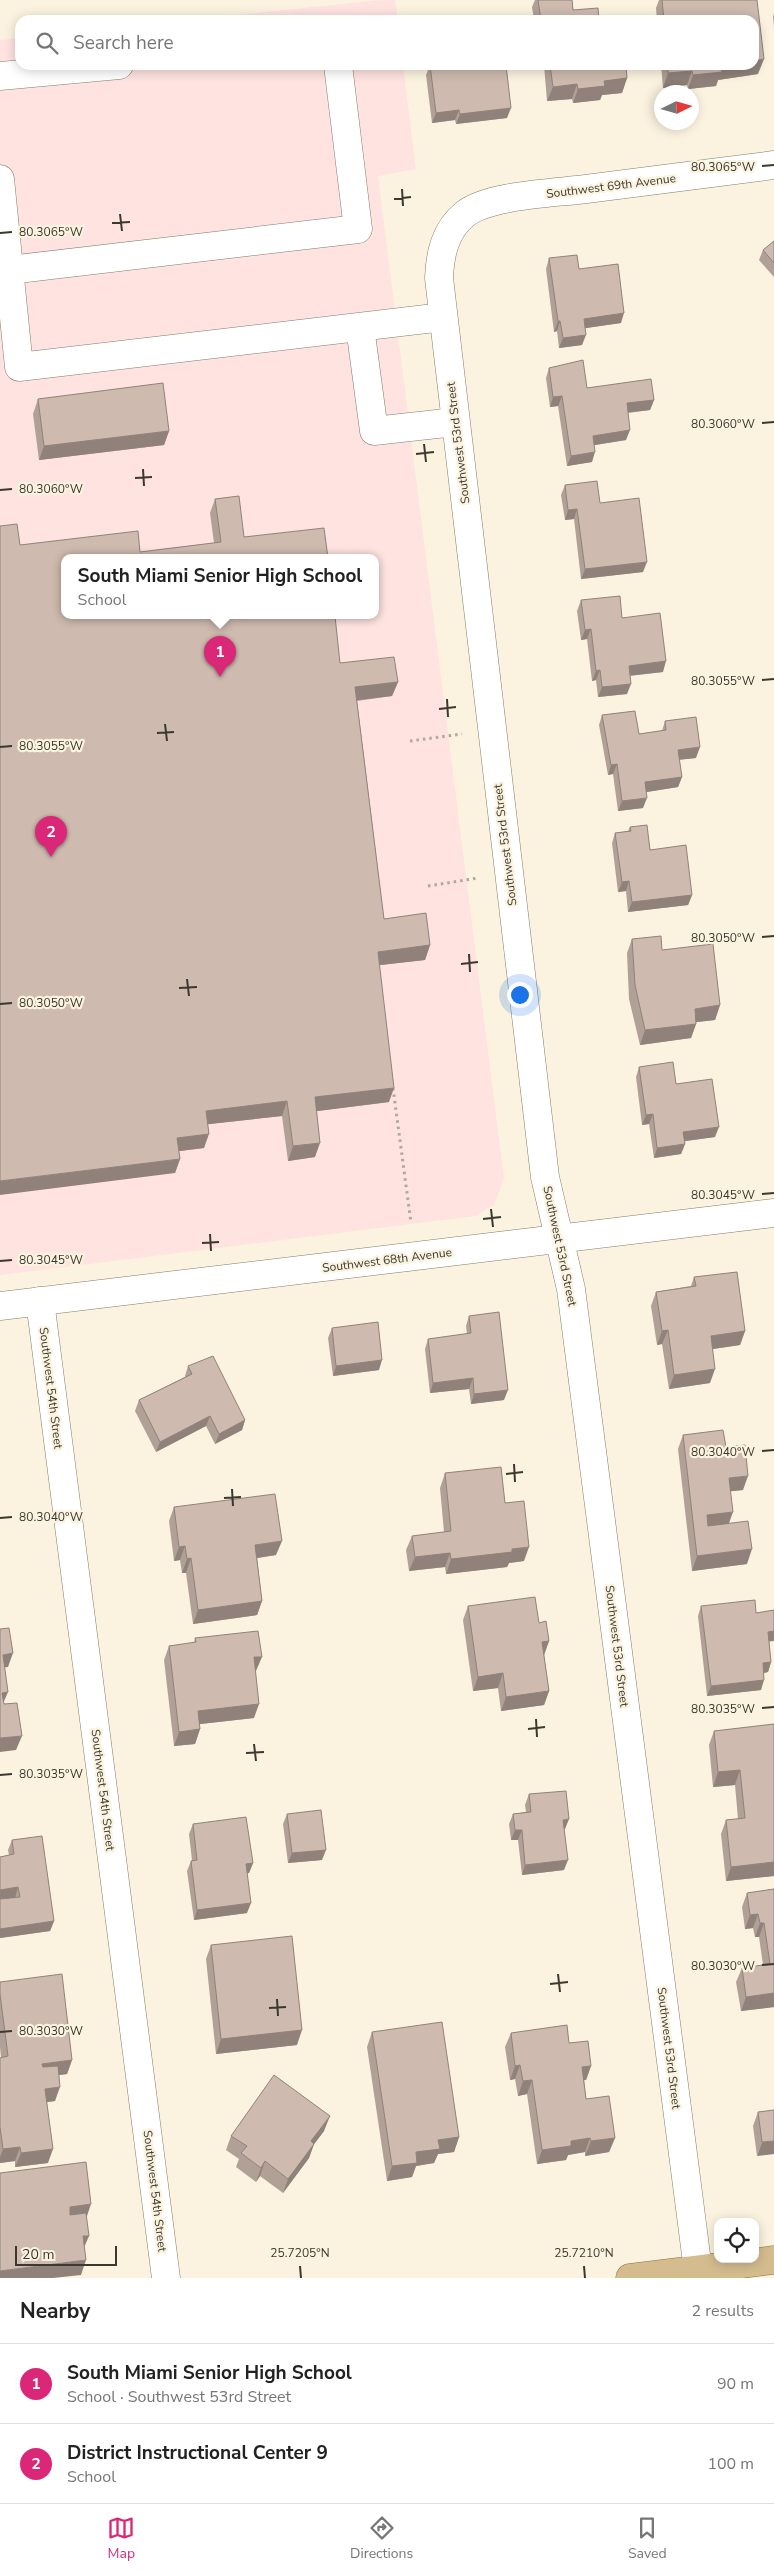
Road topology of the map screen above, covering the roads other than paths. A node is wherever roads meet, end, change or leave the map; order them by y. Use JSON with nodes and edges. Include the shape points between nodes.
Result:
{"nodes":[{"id":1,"x":65,"y":70,"type":"edge"},
{"id":2,"x":339,"y":70,"type":"edge"},
{"id":3,"x":0,"y":76,"type":"edge"},
{"id":4,"x":774,"y":165,"type":"edge"},
{"id":5,"x":0,"y":179,"type":"edge"},
{"id":6,"x":455,"y":224,"type":"joint"},
{"id":7,"x":9,"y":270,"type":"junction"},
{"id":8,"x":443,"y":317,"type":"junction"},
{"id":9,"x":360,"y":327,"type":"junction"},
{"id":10,"x":455,"y":422,"type":"junction"},
{"id":11,"x":774,"y":1213,"type":"edge"},
{"id":12,"x":560,"y":1240,"type":"junction"},
{"id":13,"x":40,"y":1301,"type":"junction"},
{"id":14,"x":0,"y":1306,"type":"edge"},
{"id":15,"x":774,"y":2260,"type":"edge"},
{"id":16,"x":698,"y":2270,"type":"junction"},
{"id":17,"x":166,"y":2278,"type":"edge"},
{"id":18,"x":630,"y":2278,"type":"edge"}],
"edges":[{"from":1,"to":3,"type":"street"},
{"from":2,"to":7,"type":"street","via":[[358,229]]},
{"from":4,"to":6,"type":"street","name":"Southwest 69th Avenue","via":[[497,201],[476,207]]},
{"from":5,"to":7,"type":"street"},
{"from":6,"to":8,"type":"street","name":"Southwest 53rd Street","via":[[440,260]]},
{"from":7,"to":9,"type":"street","via":[[19,366]]},
{"from":8,"to":9,"type":"street"},
{"from":8,"to":10,"type":"street","name":"Southwest 53rd Street"},
{"from":9,"to":10,"type":"street","via":[[374,430]]},
{"from":10,"to":12,"type":"street","name":"Southwest 53rd Street","via":[[545,1177]]},
{"from":11,"to":12,"type":"street","name":"Southwest 68th Avenue"},
{"from":12,"to":13,"type":"street","name":"Southwest 68th Avenue"},
{"from":12,"to":16,"type":"street","name":"Southwest 53rd Street","via":[[571,1289]]},
{"from":13,"to":14,"type":"street","name":"Southwest 68th Avenue"},
{"from":13,"to":17,"type":"street","name":"Southwest 54th Street"},
{"from":15,"to":16,"type":"main road"},
{"from":16,"to":18,"type":"main road"}]}
